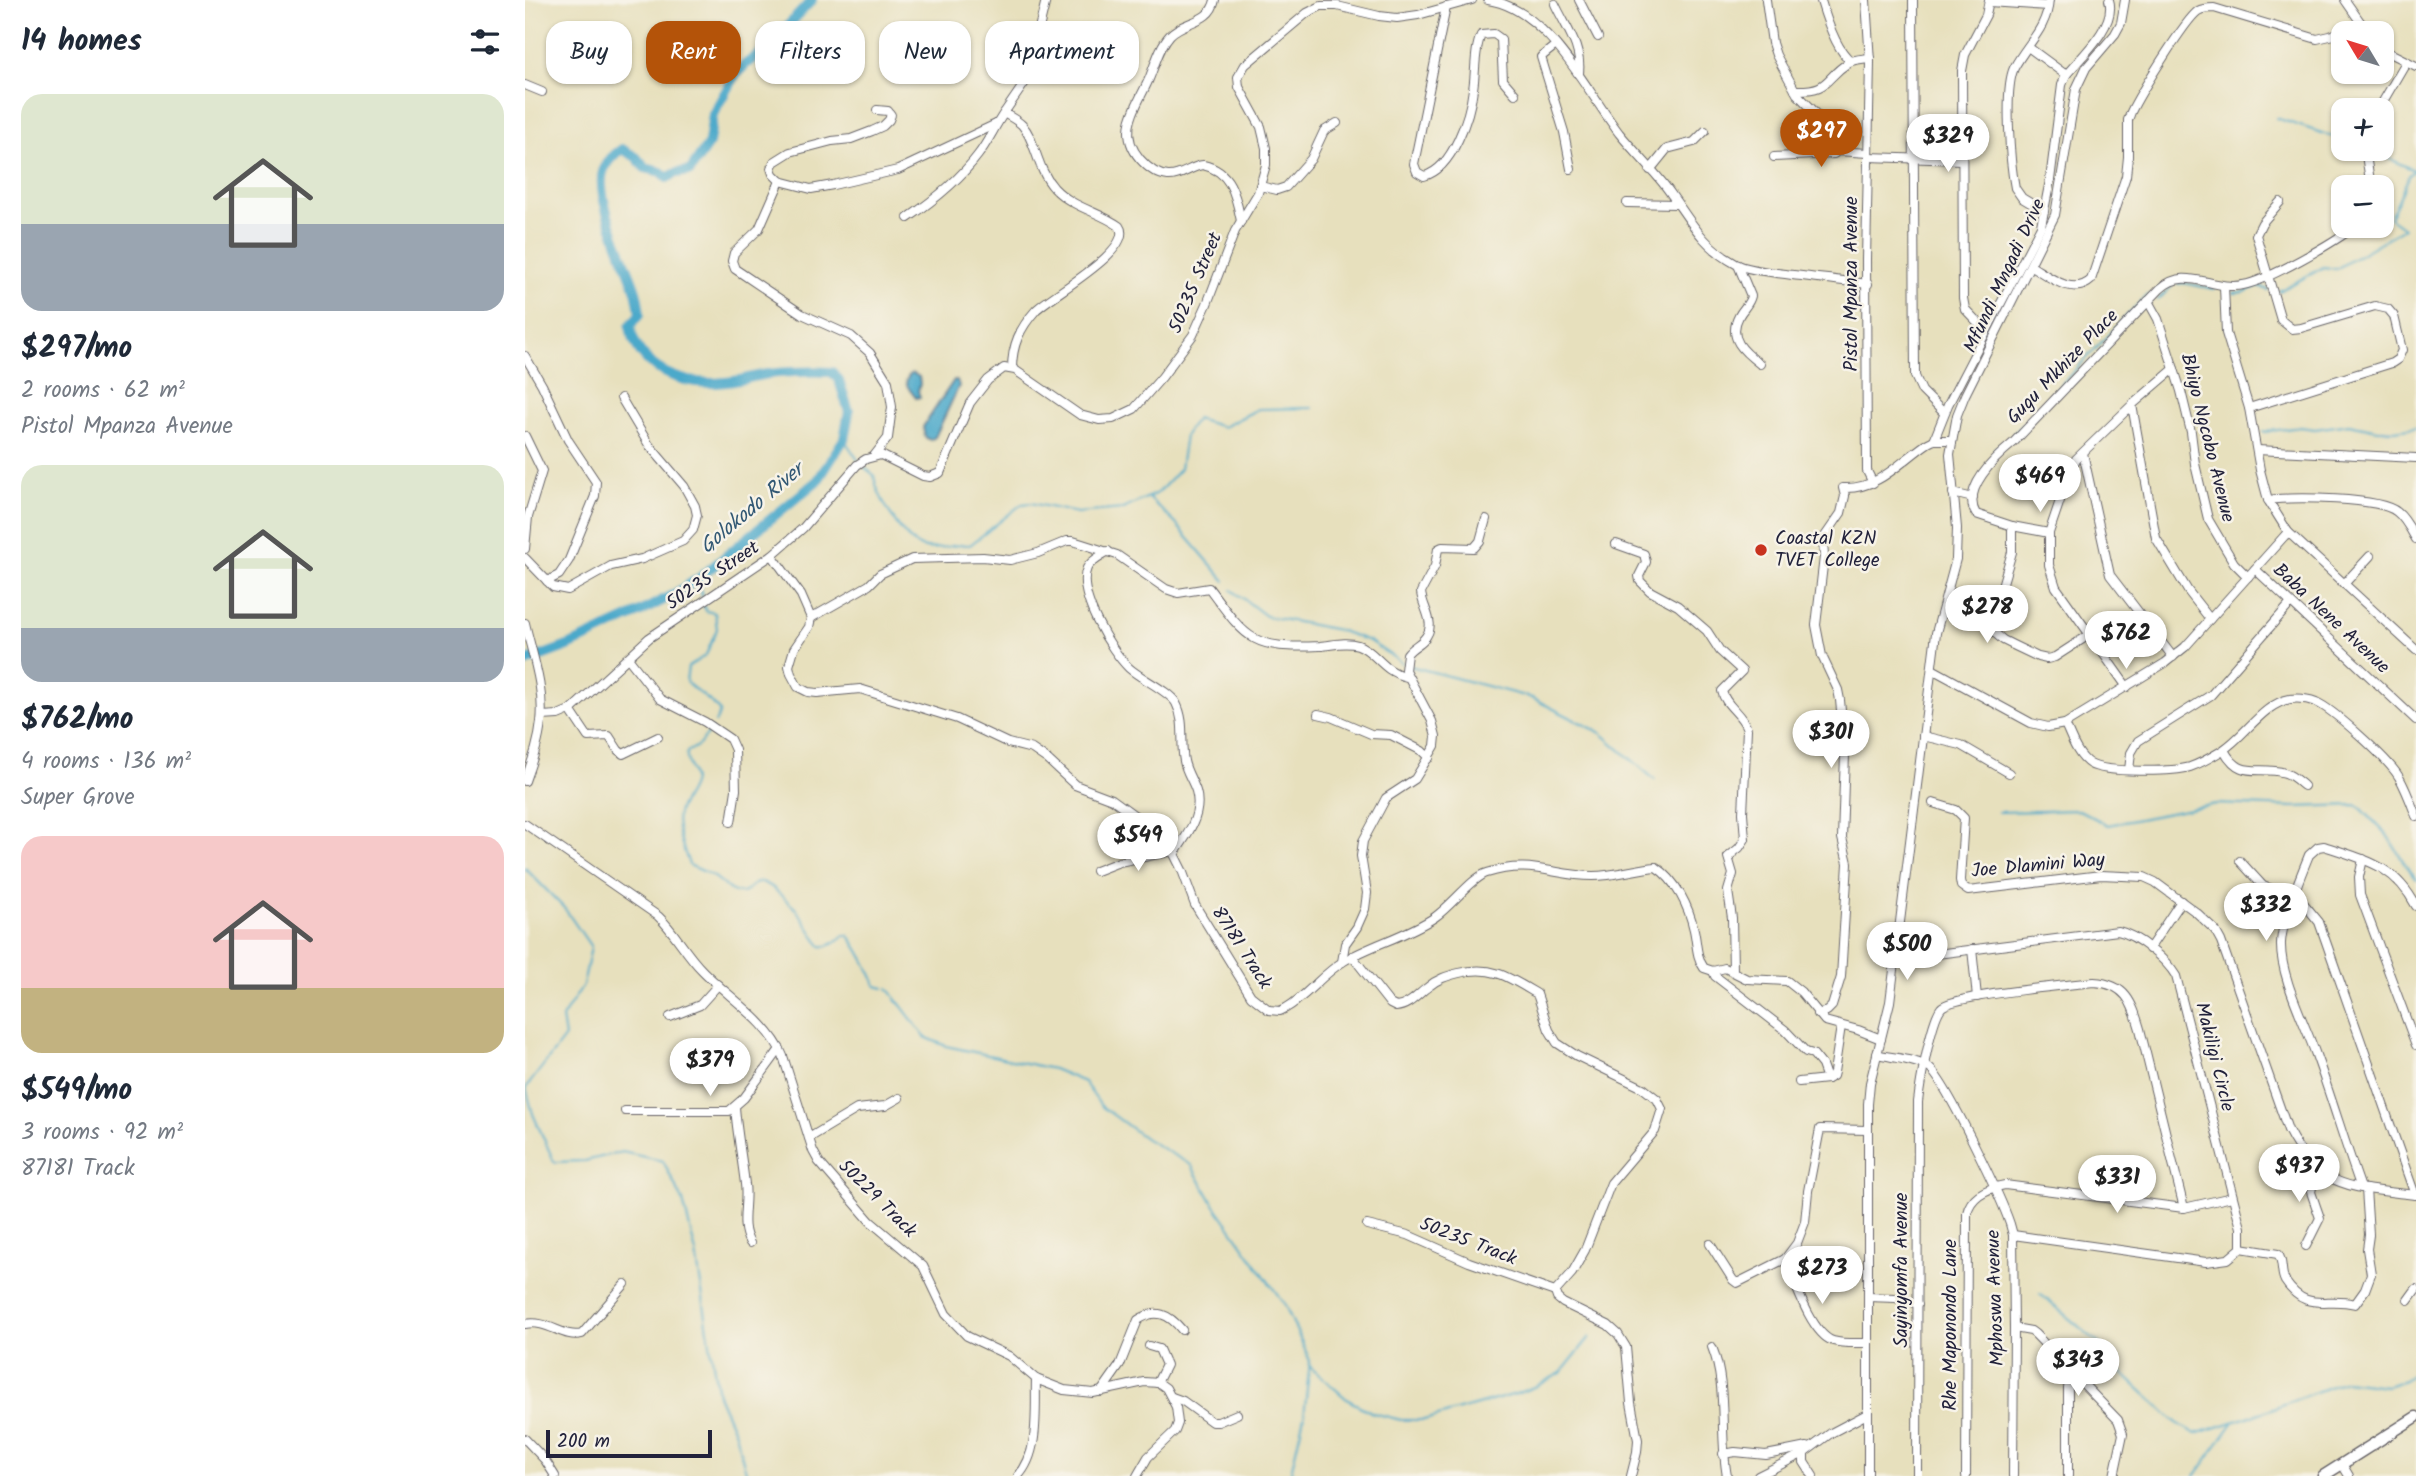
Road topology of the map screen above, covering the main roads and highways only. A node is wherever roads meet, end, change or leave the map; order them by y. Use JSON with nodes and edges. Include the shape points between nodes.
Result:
{"nodes":[{"id":1,"x":2416,"y":1417,"type":"edge"},
{"id":2,"x":2323,"y":1476,"type":"edge"}],
"edges":[{"from":1,"to":2,"type":"main road"}]}
